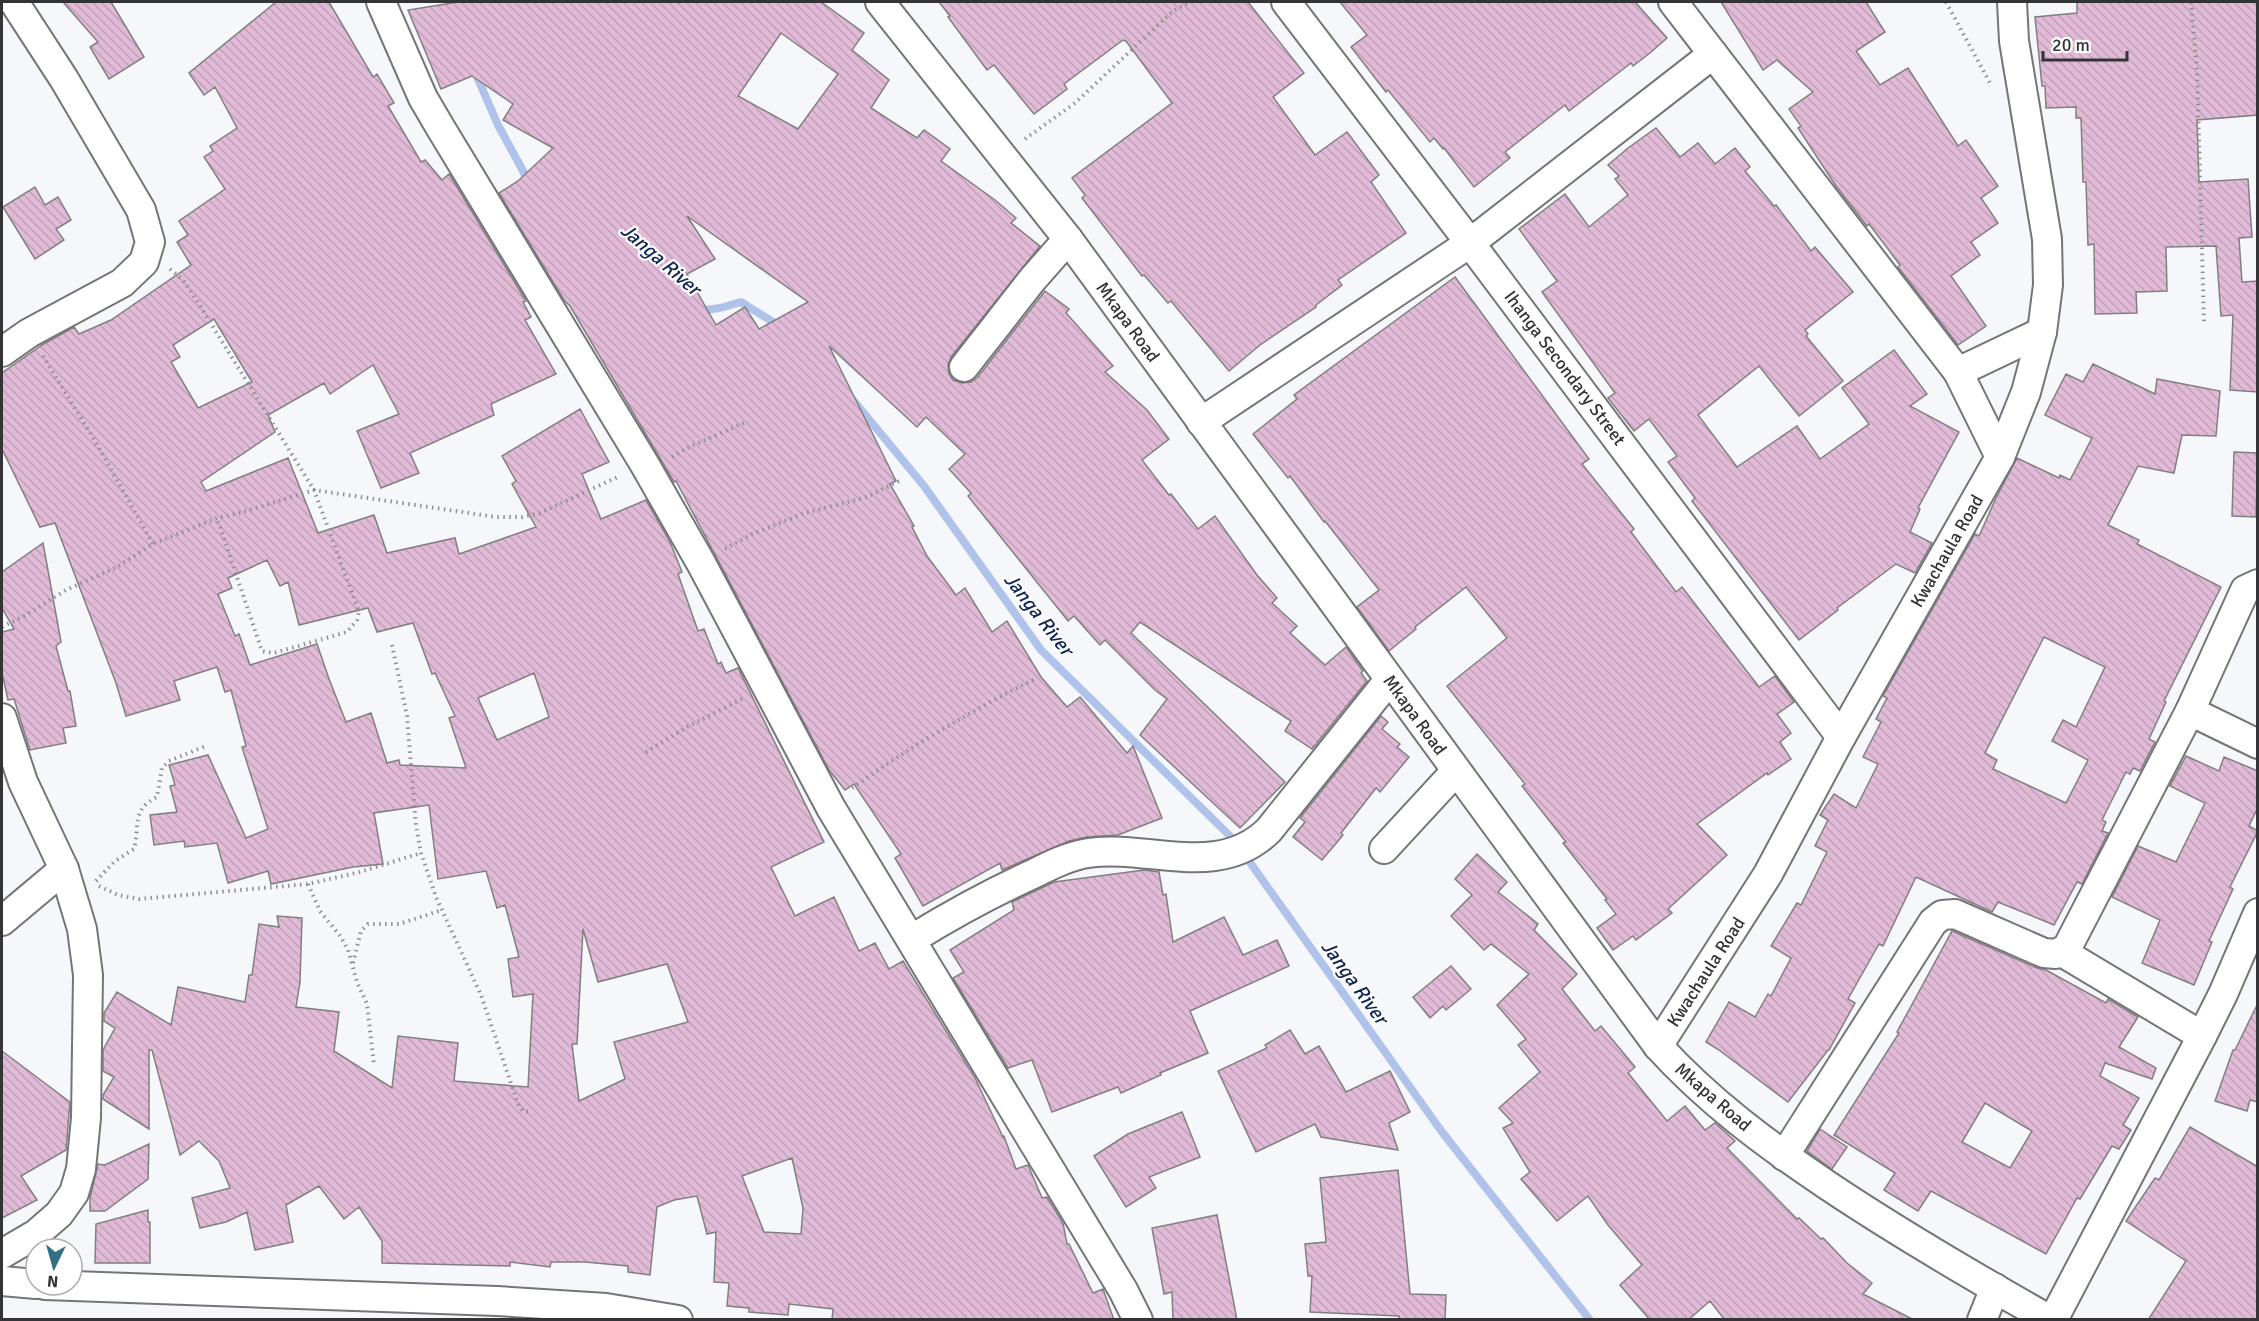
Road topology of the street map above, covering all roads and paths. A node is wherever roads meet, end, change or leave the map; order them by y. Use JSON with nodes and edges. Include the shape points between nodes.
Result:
{"nodes":[{"id":1,"x":14,"y":2,"type":"edge"},
{"id":2,"x":381,"y":2,"type":"edge"},
{"id":3,"x":880,"y":2,"type":"edge"},
{"id":4,"x":1189,"y":2,"type":"edge"},
{"id":5,"x":1286,"y":2,"type":"edge"},
{"id":6,"x":1673,"y":2,"type":"edge"},
{"id":7,"x":2012,"y":2,"type":"edge"},
{"id":8,"x":2191,"y":2,"type":"edge"},
{"id":9,"x":1713,"y":54,"type":"junction"},
{"id":10,"x":1002,"y":153,"type":"junction"},
{"id":11,"x":1068,"y":239,"type":"junction"},
{"id":12,"x":1470,"y":243,"type":"junction"},
{"id":13,"x":148,"y":254,"type":"junction"},
{"id":14,"x":2204,"y":323,"type":"dead end"},
{"id":15,"x":2042,"y":332,"type":"junction"},
{"id":16,"x":29,"y":333,"type":"junction"},
{"id":17,"x":2,"y":352,"type":"edge"},
{"id":18,"x":964,"y":367,"type":"dead end"},
{"id":19,"x":1958,"y":372,"type":"junction"},
{"id":20,"x":748,"y":421,"type":"dead end"},
{"id":21,"x":1201,"y":422,"type":"junction"},
{"id":22,"x":2000,"y":457,"type":"junction"},
{"id":23,"x":647,"y":468,"type":"junction"},
{"id":24,"x":899,"y":481,"type":"dead end"},
{"id":25,"x":314,"y":490,"type":"junction"},
{"id":26,"x":217,"y":518,"type":"junction"},
{"id":27,"x":153,"y":544,"type":"junction"},
{"id":28,"x":701,"y":563,"type":"junction"},
{"id":29,"x":2258,"y":584,"type":"edge"},
{"id":30,"x":2,"y":627,"type":"edge"},
{"id":31,"x":392,"y":645,"type":"dead end"},
{"id":32,"x":1037,"y":678,"type":"dead end"},
{"id":33,"x":1389,"y":680,"type":"junction"},
{"id":34,"x":767,"y":686,"type":"junction"},
{"id":35,"x":2190,"y":711,"type":"junction"},
{"id":36,"x":2,"y":718,"type":"edge"},
{"id":37,"x":1841,"y":737,"type":"junction"},
{"id":38,"x":2258,"y":744,"type":"edge"},
{"id":39,"x":208,"y":745,"type":"dead end"},
{"id":40,"x":646,"y":752,"type":"dead end"},
{"id":41,"x":1456,"y":771,"type":"junction"},
{"id":42,"x":825,"y":797,"type":"junction"},
{"id":43,"x":1384,"y":849,"type":"dead end"},
{"id":44,"x":421,"y":853,"type":"junction"},
{"id":45,"x":75,"y":878,"type":"junction"},
{"id":46,"x":308,"y":884,"type":"junction"},
{"id":47,"x":442,"y":910,"type":"junction"},
{"id":48,"x":2258,"y":913,"type":"edge"},
{"id":49,"x":2,"y":921,"type":"edge"},
{"id":50,"x":912,"y":939,"type":"junction"},
{"id":51,"x":2062,"y":952,"type":"junction"},
{"id":52,"x":353,"y":965,"type":"junction"},
{"id":53,"x":2202,"y":1036,"type":"junction"},
{"id":54,"x":1658,"y":1046,"type":"junction"},
{"id":55,"x":374,"y":1065,"type":"dead end"},
{"id":56,"x":532,"y":1112,"type":"dead end"},
{"id":57,"x":1784,"y":1156,"type":"junction"},
{"id":58,"x":43,"y":1237,"type":"edge"},
{"id":59,"x":24,"y":1247,"type":"edge"},
{"id":60,"x":2,"y":1254,"type":"edge"},
{"id":61,"x":2,"y":1281,"type":"edge"},
{"id":62,"x":24,"y":1283,"type":"edge"},
{"id":63,"x":84,"y":1286,"type":"edge"},
{"id":64,"x":1995,"y":1288,"type":"junction"},
{"id":65,"x":678,"y":1320,"type":"edge"},
{"id":66,"x":1138,"y":1320,"type":"edge"},
{"id":67,"x":1982,"y":1320,"type":"edge"},
{"id":68,"x":2052,"y":1320,"type":"edge"}],
"edges":[{"from":1,"to":13,"type":"street","via":[[141,210],[149,233]]},
{"from":2,"to":23,"type":"street","via":[[429,107]]},
{"from":3,"to":10,"type":"street","name":"Mkapa Road"},
{"from":4,"to":10,"type":"path","via":[[1165,19],[1075,103]]},
{"from":5,"to":12,"type":"street","name":"Ihanga Secondary Street"},
{"from":6,"to":9,"type":"street"},
{"from":7,"to":15,"type":"street","name":"Kwachaula Road","via":[[2014,41],[2047,239],[2048,285]]},
{"from":8,"to":14,"type":"path","via":[[2197,70]]},
{"from":9,"to":12,"type":"street"},
{"from":9,"to":19,"type":"street"},
{"from":10,"to":11,"type":"street","name":"Mkapa Road"},
{"from":11,"to":18,"type":"street"},
{"from":11,"to":21,"type":"street","name":"Mkapa Road"},
{"from":12,"to":21,"type":"street"},
{"from":12,"to":37,"type":"street","name":"Ihanga Secondary Street"},
{"from":13,"to":16,"type":"street","via":[[140,268],[122,283]]},
{"from":13,"to":25,"type":"path","via":[[188,286]]},
{"from":15,"to":19,"type":"street"},
{"from":15,"to":22,"type":"street","name":"Kwachaula Road","via":[[2026,392]]},
{"from":16,"to":17,"type":"street"},
{"from":16,"to":27,"type":"path"},
{"from":19,"to":22,"type":"street"},
{"from":20,"to":23,"type":"path"},
{"from":21,"to":33,"type":"street","name":"Mkapa Road"},
{"from":22,"to":37,"type":"street","name":"Kwachaula Road"},
{"from":23,"to":25,"type":"path","via":[[522,517],[496,517]]},
{"from":23,"to":28,"type":"street"},
{"from":24,"to":28,"type":"path","via":[[867,497],[806,513],[752,534]]},
{"from":25,"to":26,"type":"path"},
{"from":25,"to":26,"type":"path","via":[[359,612],[347,632],[274,653],[262,651]]},
{"from":26,"to":27,"type":"path"},
{"from":27,"to":30,"type":"path"},
{"from":28,"to":34,"type":"street"},
{"from":29,"to":35,"type":"street","via":[[2245,590]]},
{"from":31,"to":44,"type":"path","via":[[407,716]]},
{"from":32,"to":42,"type":"path","via":[[922,741],[847,792]]},
{"from":33,"to":41,"type":"street","name":"Mkapa Road"},
{"from":33,"to":50,"type":"street","via":[[1269,830],[1237,851],[1191,857],[1104,852],[1079,855],[960,909]]},
{"from":34,"to":40,"type":"path"},
{"from":34,"to":42,"type":"street"},
{"from":35,"to":38,"type":"street"},
{"from":35,"to":51,"type":"street"},
{"from":36,"to":45,"type":"street","via":[[23,782]]},
{"from":37,"to":54,"type":"street","name":"Kwachaula Road","via":[[1768,874]]},
{"from":39,"to":45,"type":"path","via":[[169,761],[162,768],[157,797],[139,812],[134,849]]},
{"from":41,"to":43,"type":"street"},
{"from":41,"to":54,"type":"street","name":"Mkapa Road"},
{"from":42,"to":50,"type":"street"},
{"from":44,"to":46,"type":"path"},
{"from":44,"to":47,"type":"path"},
{"from":45,"to":46,"type":"path","via":[[138,899]]},
{"from":45,"to":49,"type":"street"},
{"from":45,"to":58,"type":"street","via":[[88,975],[85,1146],[74,1192]]},
{"from":46,"to":52,"type":"path","via":[[320,911],[341,937]]},
{"from":47,"to":52,"type":"path","via":[[399,924],[368,924],[361,931]]},
{"from":47,"to":56,"type":"path","via":[[480,995],[518,1104],[523,1111]]},
{"from":48,"to":53,"type":"street"},
{"from":50,"to":66,"type":"street"},
{"from":51,"to":53,"type":"street"},
{"from":51,"to":57,"type":"street","via":[[2044,953],[1955,914],[1942,915],[1933,922]]},
{"from":52,"to":55,"type":"path","via":[[368,1004]]},
{"from":53,"to":68,"type":"street"},
{"from":54,"to":57,"type":"street","name":"Mkapa Road","via":[[1715,1103]]},
{"from":57,"to":64,"type":"street","name":"Mkapa Road","via":[[1897,1232]]},
{"from":59,"to":60,"type":"street"},
{"from":61,"to":62,"type":"street"},
{"from":63,"to":65,"type":"street","via":[[498,1301],[606,1308]]},
{"from":64,"to":67,"type":"street"},
{"from":64,"to":68,"type":"street","name":"Mkapa Road"}]}
